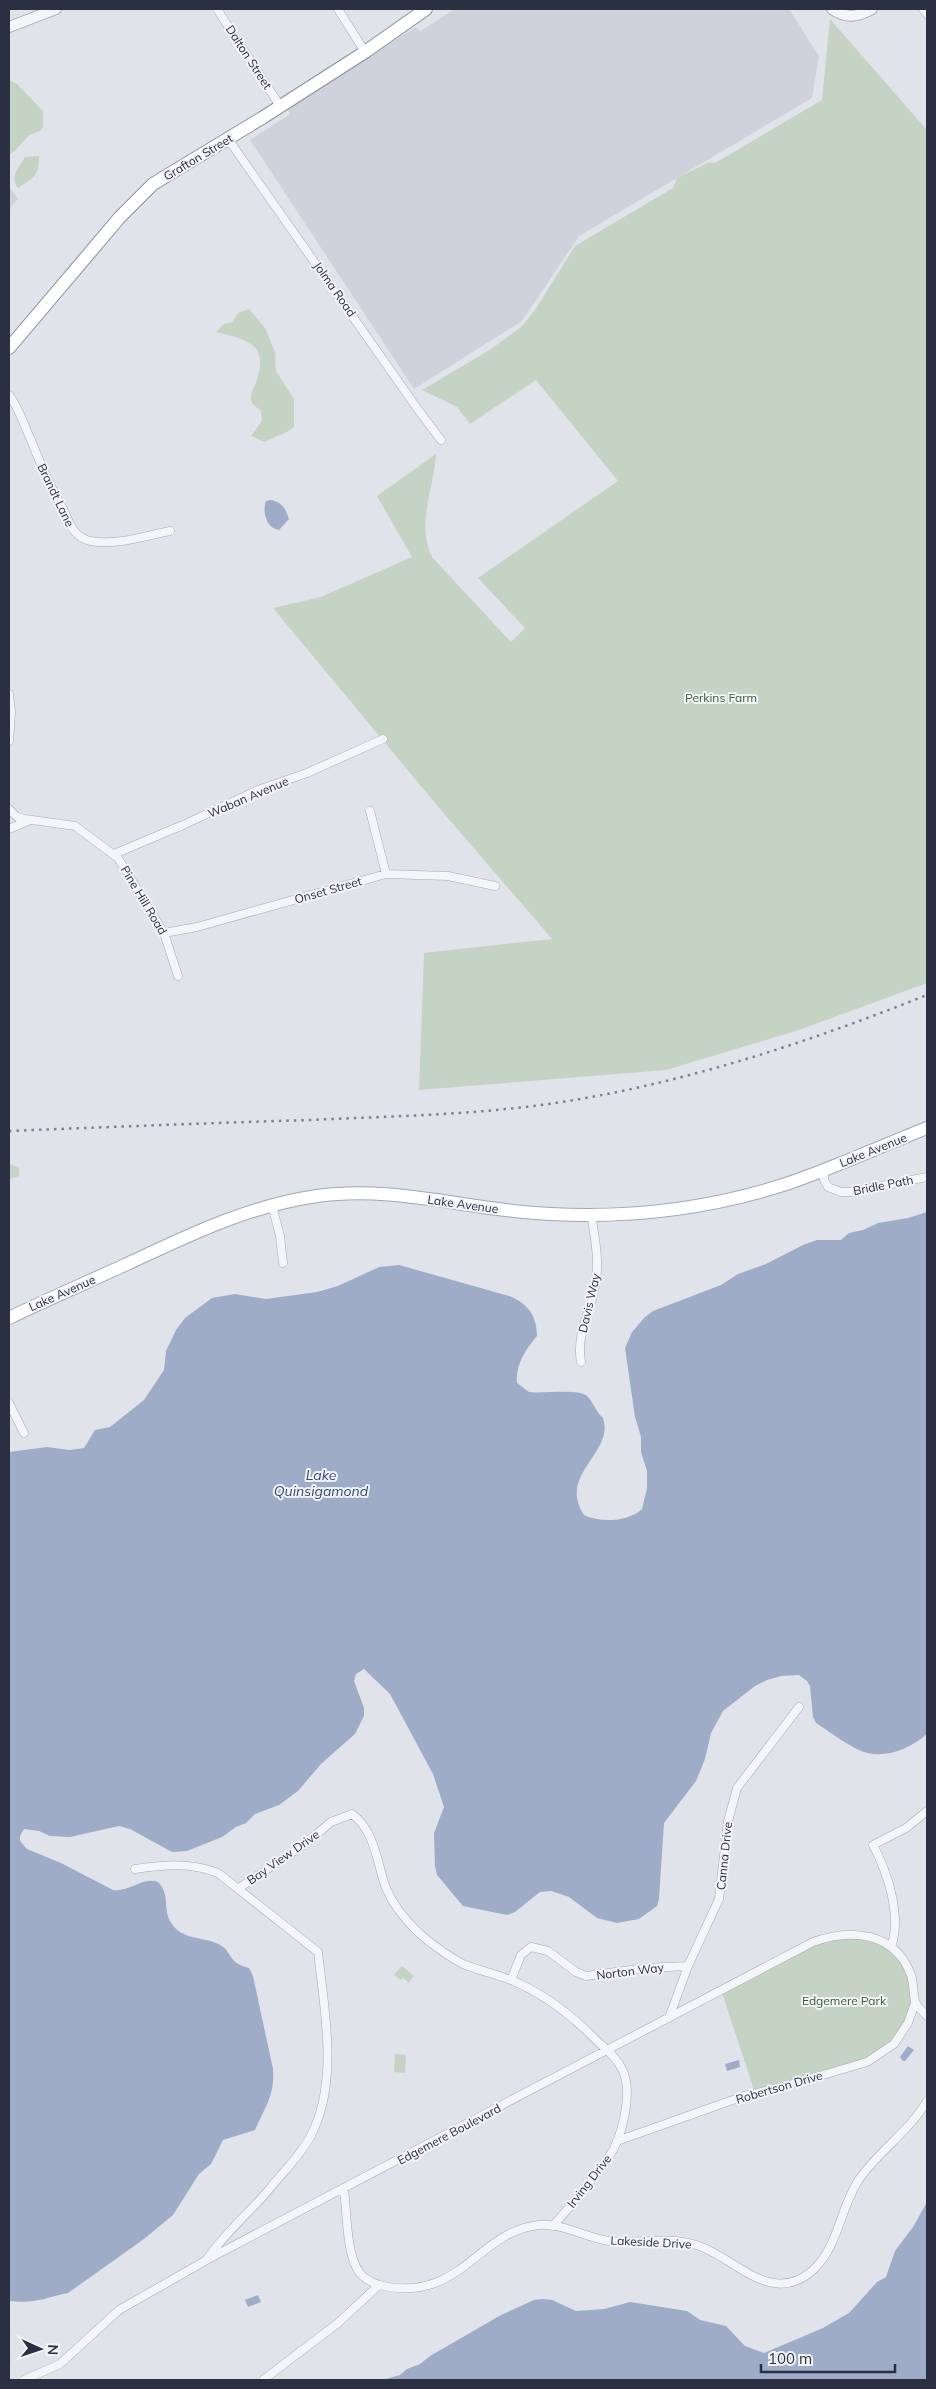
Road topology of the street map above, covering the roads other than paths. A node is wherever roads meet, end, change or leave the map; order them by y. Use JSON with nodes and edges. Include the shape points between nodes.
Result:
{"nodes":[{"id":1,"x":56,"y":9,"type":"edge"},
{"id":2,"x":217,"y":9,"type":"edge"},
{"id":3,"x":338,"y":9,"type":"edge"},
{"id":4,"x":426,"y":9,"type":"edge"},
{"id":5,"x":832,"y":9,"type":"edge"},
{"id":6,"x":872,"y":9,"type":"edge"},
{"id":7,"x":923,"y":9,"type":"edge"},
{"id":8,"x":927,"y":14,"type":"edge"},
{"id":9,"x":9,"y":27,"type":"edge"},
{"id":10,"x":365,"y":52,"type":"junction"},
{"id":11,"x":280,"y":106,"type":"junction"},
{"id":12,"x":228,"y":139,"type":"junction"},
{"id":13,"x":9,"y":348,"type":"edge"},
{"id":14,"x":9,"y":395,"type":"edge"},
{"id":15,"x":441,"y":440,"type":"dead end"},
{"id":16,"x":170,"y":531,"type":"dead end"},
{"id":17,"x":9,"y":694,"type":"edge"},
{"id":18,"x":383,"y":739,"type":"dead end"},
{"id":19,"x":9,"y":741,"type":"edge"},
{"id":20,"x":9,"y":809,"type":"edge"},
{"id":21,"x":370,"y":811,"type":"dead end"},
{"id":22,"x":30,"y":820,"type":"junction"},
{"id":23,"x":9,"y":829,"type":"edge"},
{"id":24,"x":114,"y":854,"type":"junction"},
{"id":25,"x":386,"y":874,"type":"junction"},
{"id":26,"x":495,"y":886,"type":"dead end"},
{"id":27,"x":164,"y":933,"type":"junction"},
{"id":28,"x":178,"y":976,"type":"dead end"},
{"id":29,"x":927,"y":1128,"type":"edge"},
{"id":30,"x":824,"y":1170,"type":"junction"},
{"id":31,"x":927,"y":1177,"type":"edge"},
{"id":32,"x":272,"y":1205,"type":"junction"},
{"id":33,"x":591,"y":1214,"type":"junction"},
{"id":34,"x":283,"y":1263,"type":"dead end"},
{"id":35,"x":9,"y":1318,"type":"edge"},
{"id":36,"x":581,"y":1362,"type":"dead end"},
{"id":37,"x":9,"y":1403,"type":"edge"},
{"id":38,"x":24,"y":1432,"type":"dead end"},
{"id":39,"x":799,"y":1707,"type":"dead end"},
{"id":40,"x":927,"y":1811,"type":"edge"},
{"id":41,"x":135,"y":1869,"type":"dead end"},
{"id":42,"x":239,"y":1888,"type":"junction"},
{"id":43,"x":891,"y":1947,"type":"junction"},
{"id":44,"x":688,"y":1966,"type":"junction"},
{"id":45,"x":511,"y":1980,"type":"junction"},
{"id":46,"x":915,"y":2003,"type":"junction"},
{"id":47,"x":927,"y":2016,"type":"edge"},
{"id":48,"x":669,"y":2018,"type":"junction"},
{"id":49,"x":607,"y":2050,"type":"junction"},
{"id":50,"x":927,"y":2101,"type":"edge"},
{"id":51,"x":617,"y":2140,"type":"junction"},
{"id":52,"x":344,"y":2189,"type":"junction"},
{"id":53,"x":553,"y":2226,"type":"junction"},
{"id":54,"x":206,"y":2261,"type":"junction"},
{"id":55,"x":379,"y":2285,"type":"junction"},
{"id":56,"x":24,"y":2380,"type":"edge"},
{"id":57,"x":263,"y":2380,"type":"edge"}],
"edges":[{"from":1,"to":9,"type":"street"},
{"from":2,"to":11,"type":"street","name":"Dalton Street"},
{"from":3,"to":10,"type":"street"},
{"from":4,"to":10,"type":"main road","name":"Grafton Street"},
{"from":5,"to":6,"type":"street","via":[[850,17]]},
{"from":7,"to":8,"type":"street"},
{"from":10,"to":11,"type":"main road","name":"Grafton Street"},
{"from":11,"to":12,"type":"main road","name":"Grafton Street"},
{"from":12,"to":13,"type":"main road","name":"Grafton Street","via":[[161,179],[139,197]]},
{"from":12,"to":15,"type":"street","name":"Jolma Road"},
{"from":14,"to":16,"type":"street","name":"Brandt Lane","via":[[52,491],[75,532],[88,540],[104,542]]},
{"from":17,"to":19,"type":"street"},
{"from":18,"to":24,"type":"street","name":"Waban Avenue"},
{"from":20,"to":22,"type":"street","name":"Pine Hill Road","via":[[17,817]]},
{"from":21,"to":25,"type":"street"},
{"from":22,"to":23,"type":"street"},
{"from":22,"to":24,"type":"street","name":"Pine Hill Road","via":[[75,826]]},
{"from":24,"to":27,"type":"street","name":"Pine Hill Road"},
{"from":25,"to":26,"type":"street","name":"Onset Street","via":[[448,876]]},
{"from":25,"to":27,"type":"street","name":"Onset Street","via":[[203,926]]},
{"from":27,"to":28,"type":"street","name":"Pine Hill Road"},
{"from":29,"to":30,"type":"main road","name":"Lake Avenue"},
{"from":30,"to":31,"type":"street","name":"Bridle Path","via":[[828,1187],[846,1192]]},
{"from":30,"to":33,"type":"main road","name":"Lake Avenue","via":[[724,1200],[662,1210]]},
{"from":32,"to":33,"type":"main road","name":"Lake Avenue","via":[[326,1195],[383,1194],[514,1211]]},
{"from":32,"to":34,"type":"street"},
{"from":32,"to":35,"type":"main road","name":"Lake Avenue","via":[[203,1228]]},
{"from":33,"to":36,"type":"street","name":"Davis Way","via":[[596,1278],[580,1338]]},
{"from":37,"to":38,"type":"street"},
{"from":39,"to":44,"type":"street","name":"Canna Drive","via":[[736,1788],[728,1821],[720,1899]]},
{"from":40,"to":43,"type":"street","via":[[906,1828],[873,1845],[895,1915],[896,1931]]},
{"from":41,"to":42,"type":"street","via":[[193,1866],[218,1873]]},
{"from":42,"to":45,"type":"street","name":"Bay View Drive","via":[[305,1844],[331,1822],[352,1814],[373,1846],[390,1896],[415,1930],[463,1964]]},
{"from":42,"to":54,"type":"street","name":"Bay View Drive","via":[[252,1902],[318,1952],[326,2044],[325,2080],[318,2118],[307,2141]]},
{"from":43,"to":46,"type":"street","via":[[900,1954],[908,1970],[914,1984]]},
{"from":43,"to":48,"type":"street","name":"Edgemere Boulevard","via":[[863,1935],[831,1936],[802,1947]]},
{"from":44,"to":45,"type":"street","name":"Norton Way","via":[[586,1976],[543,1949],[531,1947],[521,1955]]},
{"from":44,"to":48,"type":"street","name":"Canna Drive"},
{"from":45,"to":49,"type":"street","name":"Bay View Drive","via":[[558,2006]]},
{"from":46,"to":47,"type":"street"},
{"from":46,"to":51,"type":"street","name":"Robertson Drive","via":[[900,2037],[886,2051],[867,2062],[744,2096]]},
{"from":48,"to":49,"type":"street","name":"Edgemere Boulevard"},
{"from":49,"to":51,"type":"street","name":"Irving Drive","via":[[624,2073],[626,2090],[626,2111]]},
{"from":49,"to":52,"type":"street","name":"Edgemere Boulevard"},
{"from":50,"to":53,"type":"street","name":"Lakeside Drive","via":[[912,2124],[858,2180],[825,2255],[812,2271],[796,2281],[781,2284],[756,2278],[697,2245],[609,2241]]},
{"from":51,"to":53,"type":"street","name":"Irving Drive","via":[[610,2157]]},
{"from":52,"to":54,"type":"street","name":"Edgemere Boulevard"},
{"from":52,"to":55,"type":"street","via":[[356,2266],[365,2278]]},
{"from":53,"to":55,"type":"street","name":"Lakeside Drive","via":[[540,2225],[518,2231],[459,2271],[429,2285],[409,2288]]},
{"from":54,"to":56,"type":"street","name":"Edgemere Boulevard","via":[[118,2310],[62,2363]]},
{"from":55,"to":57,"type":"street","via":[[338,2323]]}]}
